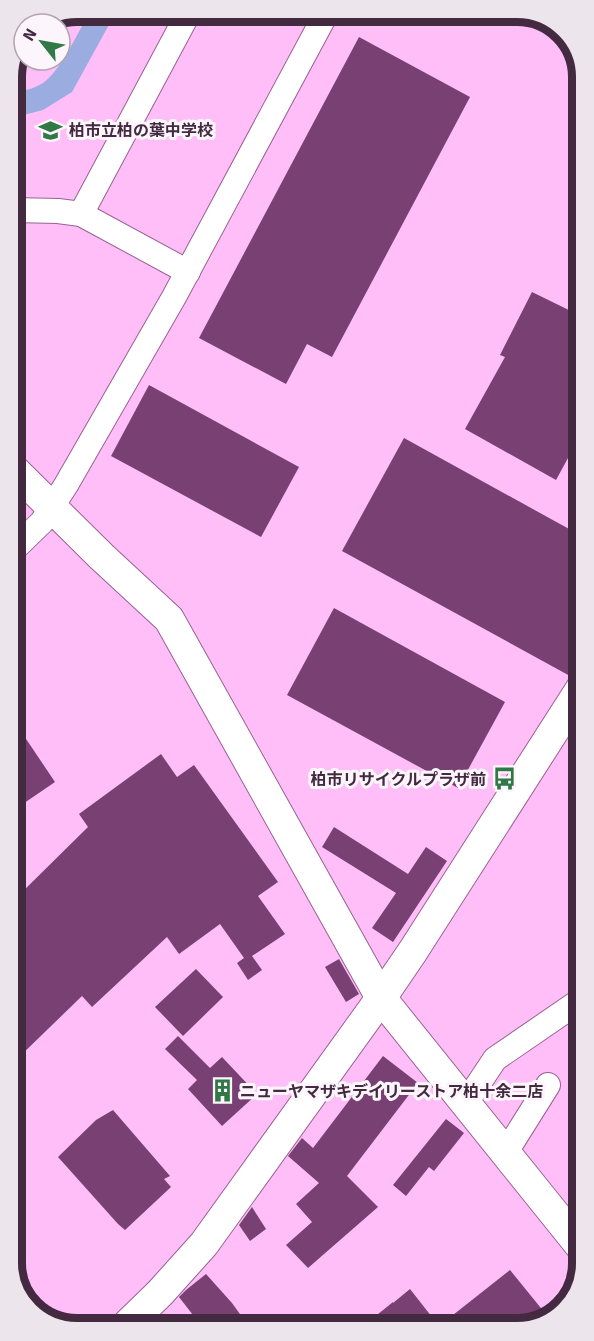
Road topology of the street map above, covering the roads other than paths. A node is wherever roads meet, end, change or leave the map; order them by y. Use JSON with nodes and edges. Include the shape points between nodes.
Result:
{"nodes":[{"id":1,"x":184,"y":22,"type":"edge"},
{"id":2,"x":321,"y":23,"type":"edge"},
{"id":3,"x":23,"y":210,"type":"edge"},
{"id":4,"x":81,"y":214,"type":"junction"},
{"id":5,"x":188,"y":272,"type":"junction"},
{"id":6,"x":23,"y":478,"type":"edge"},
{"id":7,"x":52,"y":506,"type":"junction"},
{"id":8,"x":23,"y":541,"type":"edge"},
{"id":9,"x":572,"y":703,"type":"edge"},
{"id":10,"x":381,"y":998,"type":"junction"},
{"id":11,"x":572,"y":1006,"type":"edge"},
{"id":12,"x":548,"y":1085,"type":"dead end"},
{"id":13,"x":465,"y":1104,"type":"junction"},
{"id":14,"x":506,"y":1152,"type":"junction"},
{"id":15,"x":572,"y":1235,"type":"edge"},
{"id":16,"x":134,"y":1318,"type":"edge"}],
"edges":[{"from":1,"to":4,"type":"street"},
{"from":2,"to":5,"type":"street"},
{"from":3,"to":4,"type":"street"},
{"from":4,"to":5,"type":"street"},
{"from":5,"to":7,"type":"street"},
{"from":6,"to":7,"type":"street"},
{"from":7,"to":8,"type":"street"},
{"from":7,"to":10,"type":"street","via":[[169,619]]},
{"from":9,"to":10,"type":"street"},
{"from":10,"to":13,"type":"street"},
{"from":10,"to":16,"type":"street","via":[[204,1244]]},
{"from":11,"to":13,"type":"street","via":[[495,1059]]},
{"from":12,"to":14,"type":"street"},
{"from":13,"to":14,"type":"street"},
{"from":14,"to":15,"type":"street"}]}
